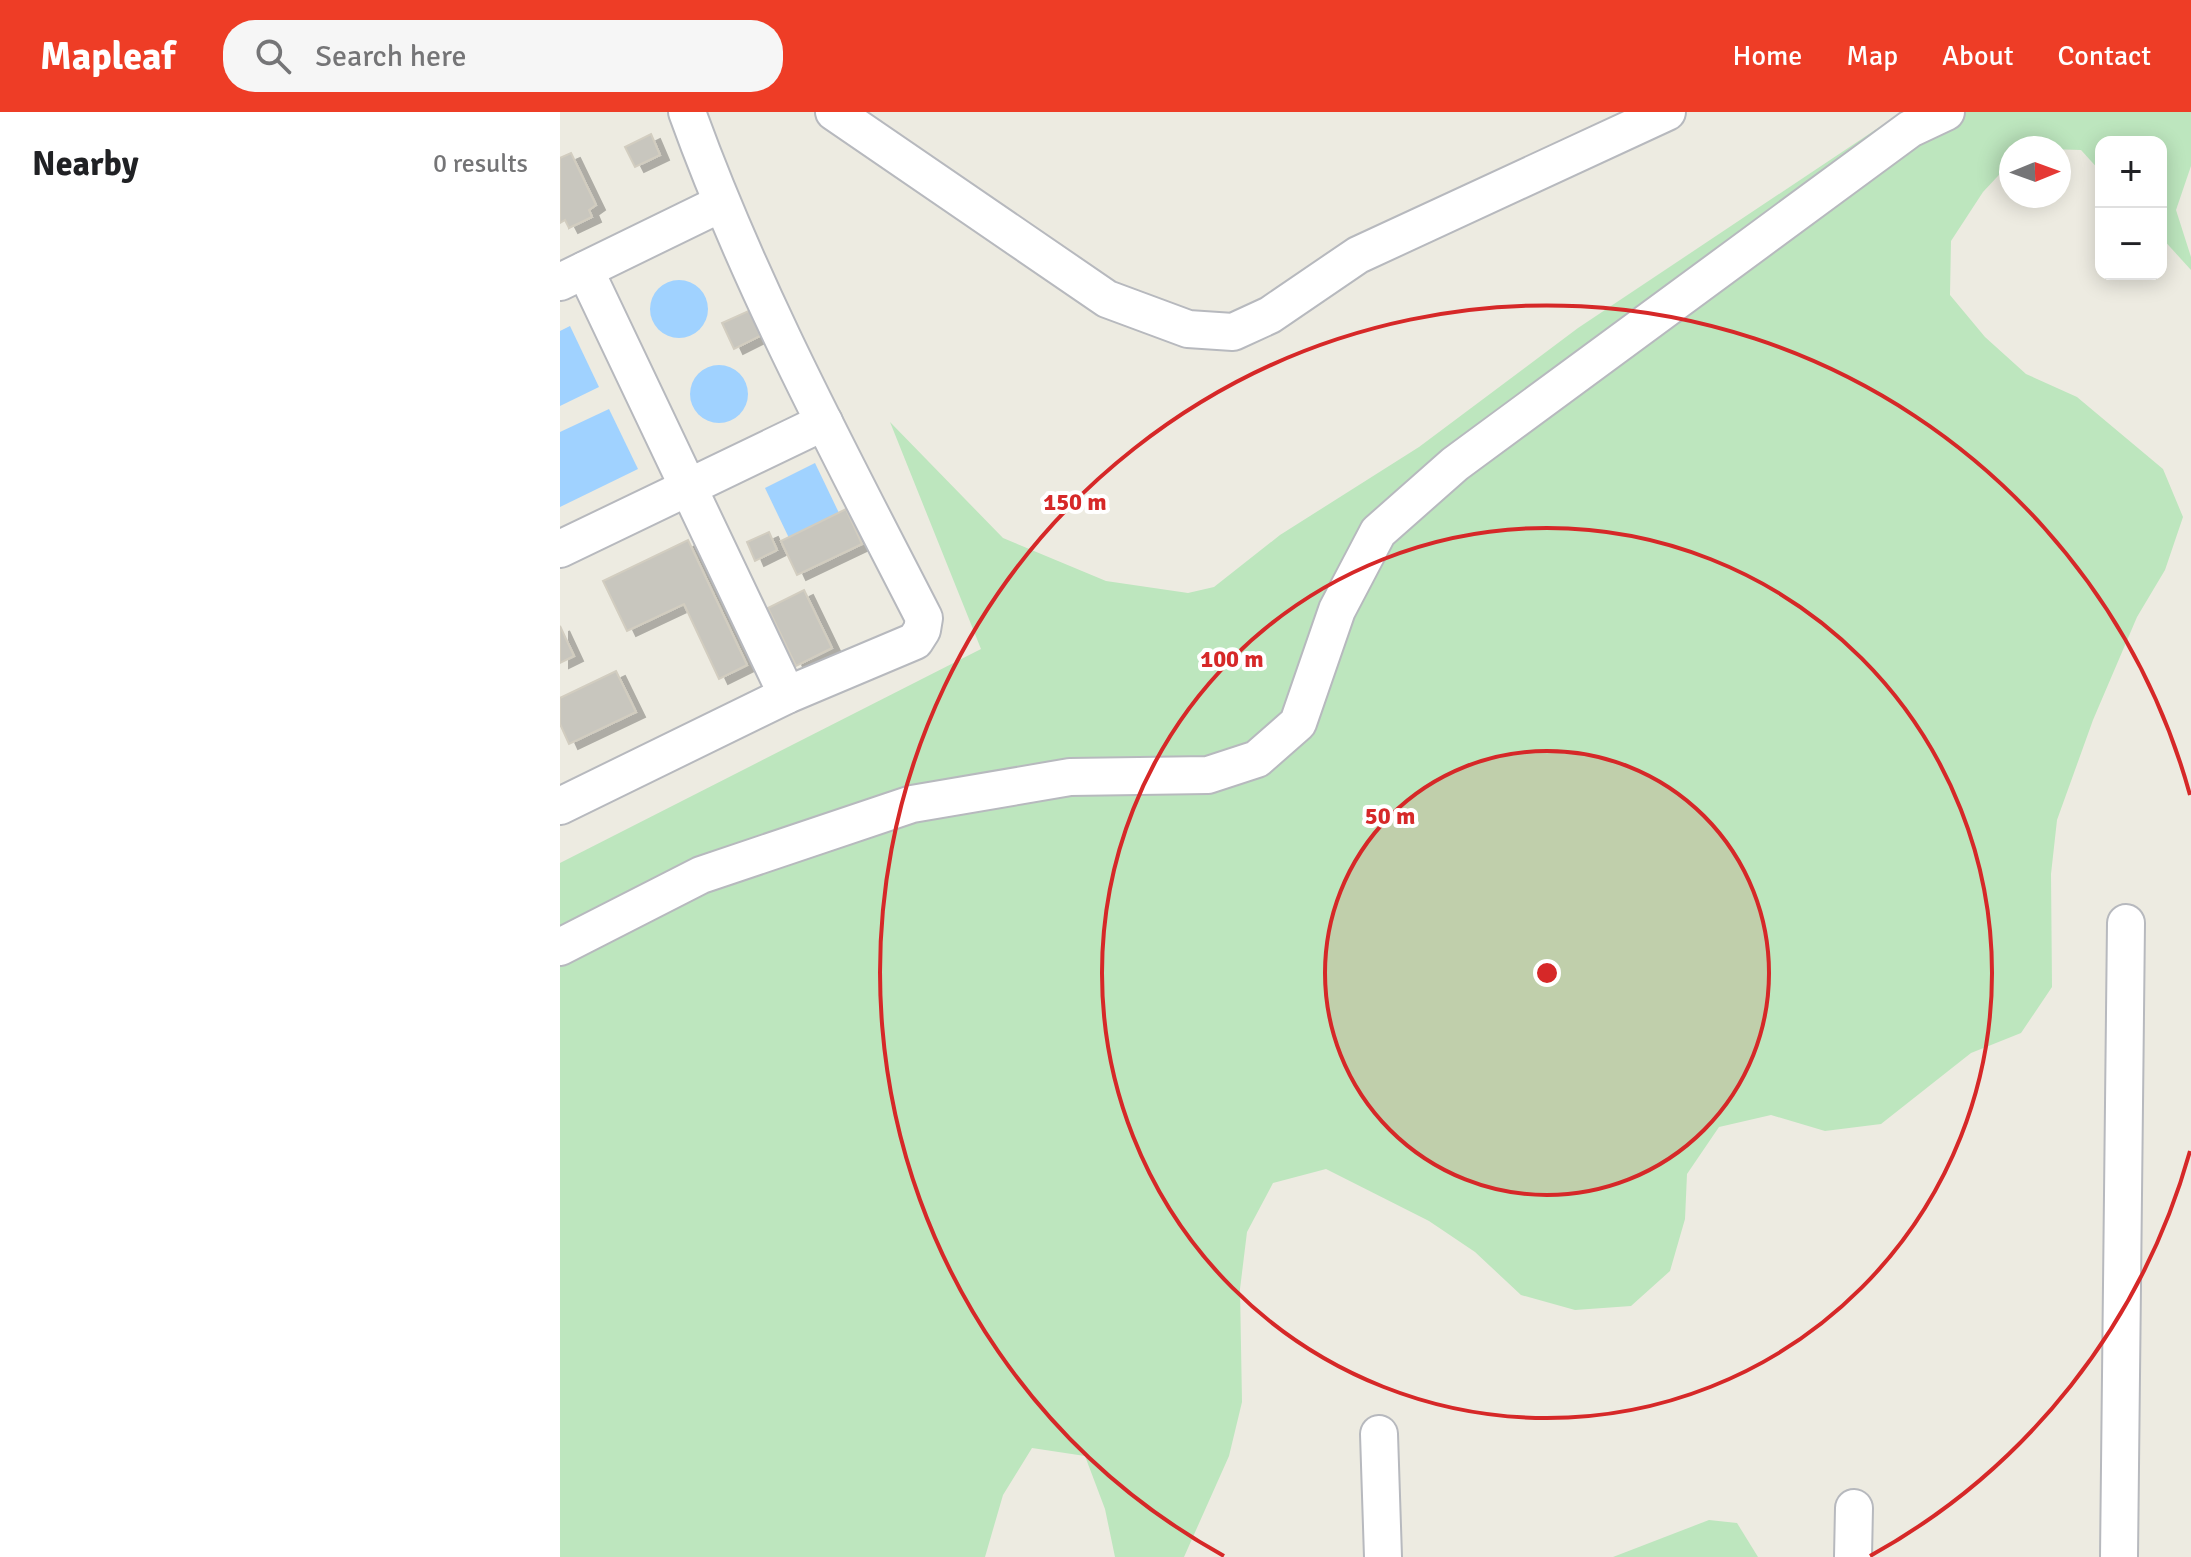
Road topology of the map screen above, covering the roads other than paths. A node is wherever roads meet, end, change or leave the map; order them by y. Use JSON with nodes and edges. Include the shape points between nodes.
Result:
{"nodes":[{"id":1,"x":687,"y":112,"type":"edge"},
{"id":2,"x":834,"y":112,"type":"edge"},
{"id":3,"x":1667,"y":112,"type":"edge"},
{"id":4,"x":1946,"y":112,"type":"edge"},
{"id":5,"x":720,"y":204,"type":"junction"},
{"id":6,"x":572,"y":276,"type":"edge"},
{"id":7,"x":824,"y":422,"type":"junction"},
{"id":8,"x":688,"y":487,"type":"junction"},
{"id":9,"x":560,"y":549,"type":"edge"},
{"id":10,"x":787,"y":695,"type":"junction"},
{"id":11,"x":564,"y":793,"type":"edge"},
{"id":12,"x":2126,"y":923,"type":"dead end"},
{"id":13,"x":560,"y":947,"type":"edge"},
{"id":14,"x":1379,"y":1434,"type":"dead end"},
{"id":15,"x":1854,"y":1508,"type":"dead end"},
{"id":16,"x":1383,"y":1557,"type":"edge"},
{"id":17,"x":1853,"y":1557,"type":"edge"},
{"id":18,"x":2119,"y":1557,"type":"edge"}],
"edges":[{"from":1,"to":5,"type":"street"},
{"from":2,"to":3,"type":"street","via":[[1107,299],[1188,329],[1233,332],[1270,315],[1358,255]]},
{"from":4,"to":13,"type":"street","via":[[1910,129],[1455,464],[1378,532],[1337,610],[1298,723],[1257,759],[1208,775],[1070,777],[912,804],[701,875]]},
{"from":5,"to":6,"type":"street"},
{"from":5,"to":7,"type":"street"},
{"from":6,"to":8,"type":"street"},
{"from":7,"to":8,"type":"street"},
{"from":7,"to":10,"type":"street","via":[[924,618],[915,641]]},
{"from":8,"to":9,"type":"street"},
{"from":8,"to":10,"type":"street"},
{"from":10,"to":11,"type":"street"},
{"from":12,"to":18,"type":"street"},
{"from":14,"to":16,"type":"street"},
{"from":15,"to":17,"type":"street"}]}
